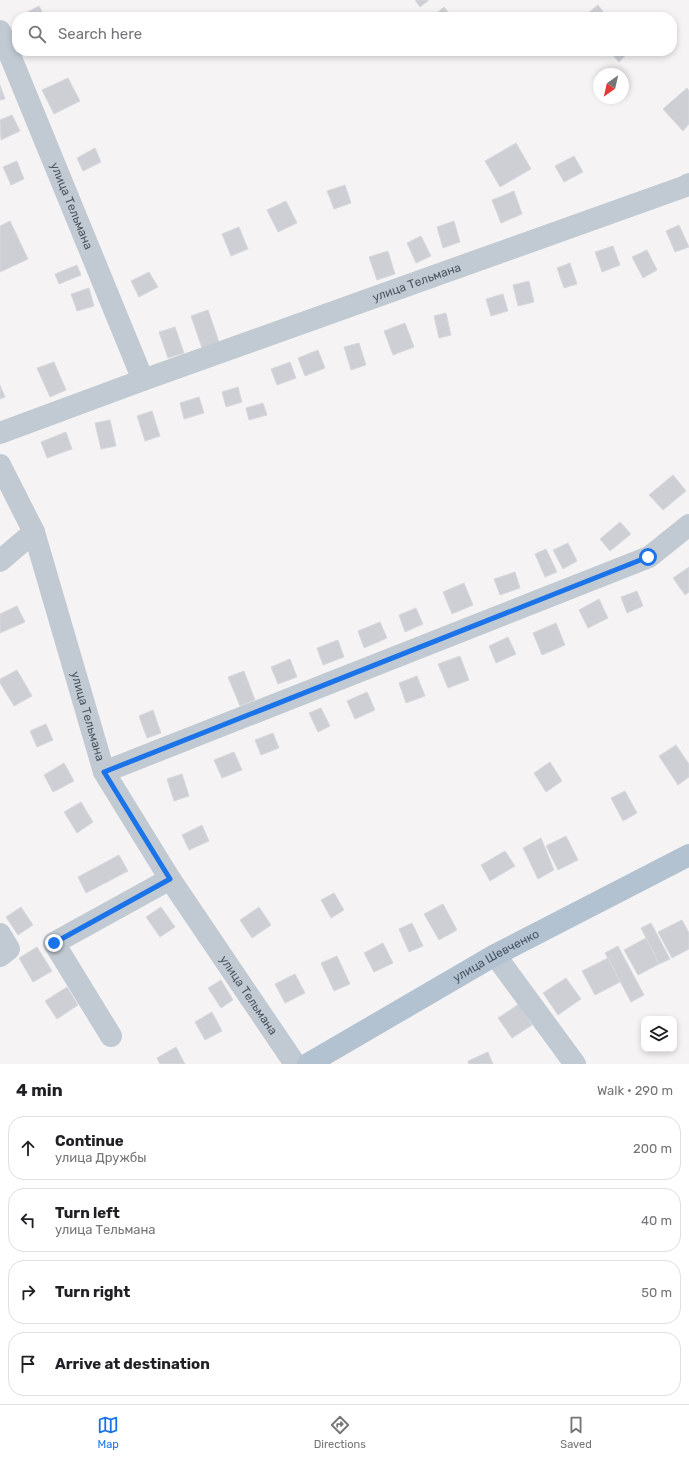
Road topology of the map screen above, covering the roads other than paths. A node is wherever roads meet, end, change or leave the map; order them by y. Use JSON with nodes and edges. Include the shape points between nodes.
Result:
{"nodes":[{"id":1,"x":0,"y":31,"type":"edge"},
{"id":2,"x":689,"y":184,"type":"edge"},
{"id":3,"x":143,"y":380,"type":"junction"},
{"id":4,"x":0,"y":432,"type":"edge"},
{"id":5,"x":0,"y":465,"type":"edge"},
{"id":6,"x":689,"y":525,"type":"edge"},
{"id":7,"x":34,"y":532,"type":"junction"},
{"id":8,"x":0,"y":561,"type":"edge"},
{"id":9,"x":104,"y":772,"type":"junction"},
{"id":10,"x":689,"y":855,"type":"edge"},
{"id":11,"x":170,"y":879,"type":"junction"},
{"id":12,"x":0,"y":934,"type":"edge"},
{"id":13,"x":495,"y":955,"type":"junction"},
{"id":14,"x":0,"y":956,"type":"edge"},
{"id":15,"x":111,"y":1036,"type":"dead end"},
{"id":16,"x":295,"y":1064,"type":"edge"},
{"id":17,"x":308,"y":1064,"type":"edge"},
{"id":18,"x":575,"y":1064,"type":"edge"}],
"edges":[{"from":1,"to":3,"type":"street","name":"улица Тельмана"},
{"from":2,"to":3,"type":"street","name":"улица Тельмана"},
{"from":3,"to":4,"type":"street","name":"улица Тельмана"},
{"from":5,"to":7,"type":"street","name":"улица Тельмана"},
{"from":6,"to":9,"type":"street","via":[[648,557]]},
{"from":7,"to":8,"type":"street"},
{"from":7,"to":9,"type":"street","name":"улица Тельмана"},
{"from":9,"to":11,"type":"street","name":"улица Тельмана"},
{"from":10,"to":13,"type":"main road","name":"улица Шевченко"},
{"from":11,"to":15,"type":"street","via":[[54,943]]},
{"from":11,"to":16,"type":"street","name":"улица Тельмана"},
{"from":12,"to":14,"type":"street","via":[[9,949]]},
{"from":13,"to":17,"type":"main road","name":"улица Шевченко"},
{"from":13,"to":18,"type":"street"}]}
